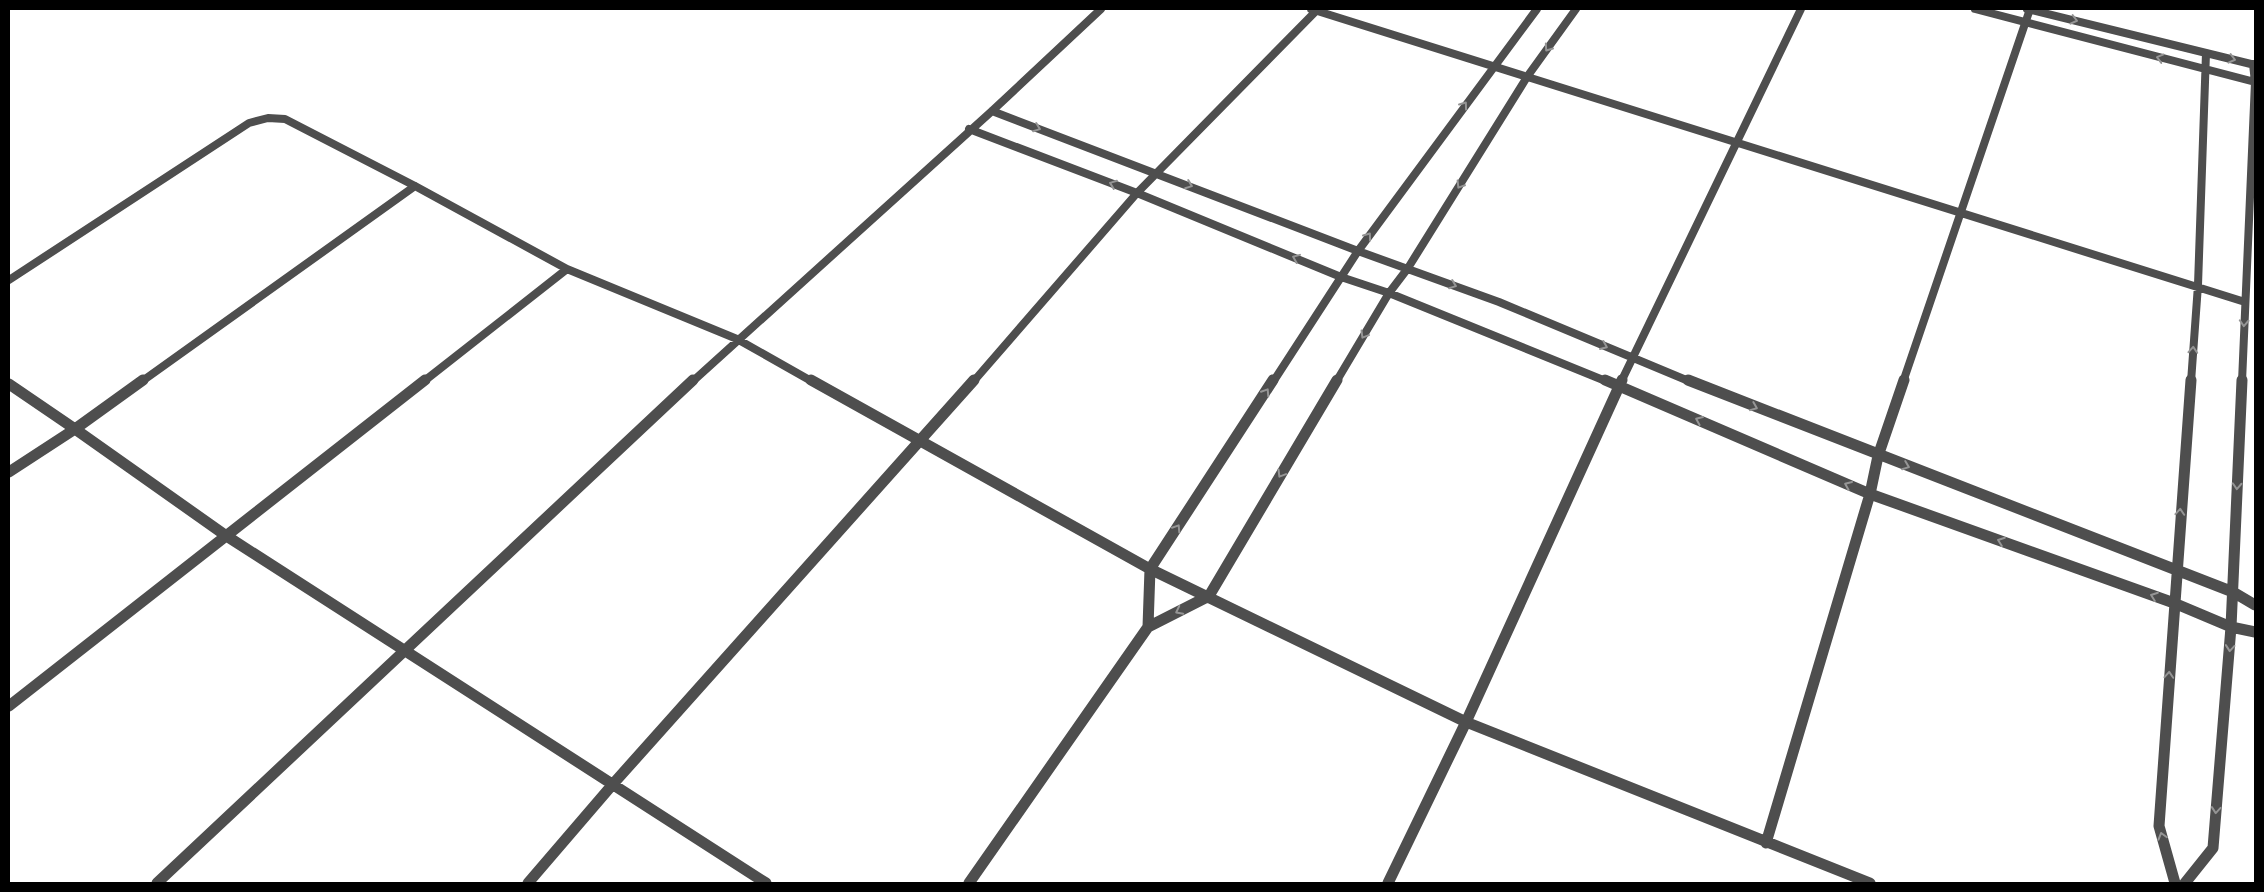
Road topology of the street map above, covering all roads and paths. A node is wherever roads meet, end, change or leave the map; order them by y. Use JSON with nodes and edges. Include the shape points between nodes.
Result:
{"nodes":[{"id":1,"x":1102,"y":9,"type":"edge"},
{"id":2,"x":1315,"y":9,"type":"edge"},
{"id":3,"x":1537,"y":9,"type":"edge"},
{"id":4,"x":1576,"y":9,"type":"edge"},
{"id":5,"x":1801,"y":9,"type":"edge"},
{"id":6,"x":1975,"y":9,"type":"edge"},
{"id":7,"x":2029,"y":9,"type":"edge"},
{"id":8,"x":2026,"y":22,"type":"junction"},
{"id":9,"x":2206,"y":53,"type":"junction"},
{"id":10,"x":1493,"y":65,"type":"junction"},
{"id":11,"x":2254,"y":65,"type":"edge"},
{"id":12,"x":2207,"y":71,"type":"junction"},
{"id":13,"x":1527,"y":77,"type":"junction"},
{"id":14,"x":2255,"y":82,"type":"edge"},
{"id":15,"x":992,"y":111,"type":"junction"},
{"id":16,"x":969,"y":129,"type":"junction"},
{"id":17,"x":1738,"y":143,"type":"junction"},
{"id":18,"x":1159,"y":174,"type":"junction"},
{"id":19,"x":415,"y":186,"type":"junction"},
{"id":20,"x":1137,"y":193,"type":"junction"},
{"id":21,"x":1962,"y":213,"type":"junction"},
{"id":22,"x":1358,"y":251,"type":"junction"},
{"id":23,"x":1408,"y":268,"type":"junction"},
{"id":24,"x":567,"y":269,"type":"junction"},
{"id":25,"x":1341,"y":277,"type":"junction"},
{"id":26,"x":9,"y":280,"type":"edge"},
{"id":27,"x":2198,"y":285,"type":"junction"},
{"id":28,"x":1389,"y":293,"type":"junction"},
{"id":29,"x":2245,"y":302,"type":"junction"},
{"id":30,"x":737,"y":339,"type":"junction"},
{"id":31,"x":1633,"y":359,"type":"junction"},
{"id":32,"x":9,"y":384,"type":"edge"},
{"id":33,"x":1619,"y":386,"type":"junction"},
{"id":34,"x":75,"y":429,"type":"junction"},
{"id":35,"x":921,"y":441,"type":"junction"},
{"id":36,"x":1878,"y":456,"type":"junction"},
{"id":37,"x":9,"y":472,"type":"edge"},
{"id":38,"x":1870,"y":494,"type":"junction"},
{"id":39,"x":225,"y":535,"type":"junction"},
{"id":40,"x":1150,"y":569,"type":"junction"},
{"id":41,"x":2176,"y":571,"type":"junction"},
{"id":42,"x":2232,"y":592,"type":"junction"},
{"id":43,"x":1209,"y":596,"type":"junction"},
{"id":44,"x":2174,"y":604,"type":"junction"},
{"id":45,"x":2255,"y":606,"type":"edge"},
{"id":46,"x":1148,"y":627,"type":"junction"},
{"id":47,"x":2232,"y":627,"type":"junction"},
{"id":48,"x":2255,"y":632,"type":"edge"},
{"id":49,"x":402,"y":651,"type":"junction"},
{"id":50,"x":9,"y":706,"type":"edge"},
{"id":51,"x":1466,"y":722,"type":"junction"},
{"id":52,"x":613,"y":784,"type":"junction"},
{"id":53,"x":1766,"y":842,"type":"junction"},
{"id":54,"x":157,"y":883,"type":"edge"},
{"id":55,"x":528,"y":883,"type":"edge"},
{"id":56,"x":766,"y":883,"type":"edge"},
{"id":57,"x":969,"y":883,"type":"edge"},
{"id":58,"x":1388,"y":883,"type":"edge"},
{"id":59,"x":1870,"y":883,"type":"edge"},
{"id":60,"x":2175,"y":883,"type":"edge"},
{"id":61,"x":2186,"y":883,"type":"edge"}],
"edges":[{"from":1,"to":15,"type":"street"},
{"from":2,"to":10,"type":"street"},
{"from":2,"to":18,"type":"street"},
{"from":3,"to":10,"type":"street"},
{"from":4,"to":13,"type":"street","one_way":true},
{"from":5,"to":17,"type":"street"},
{"from":6,"to":8,"type":"street"},
{"from":7,"to":8,"type":"street"},
{"from":7,"to":9,"type":"street","one_way":true},
{"from":12,"to":8,"type":"street","one_way":true},
{"from":8,"to":21,"type":"street"},
{"from":9,"to":11,"type":"street","one_way":true},
{"from":9,"to":12,"type":"street"},
{"from":10,"to":13,"type":"street"},
{"from":22,"to":10,"type":"street","one_way":true},
{"from":11,"to":14,"type":"street"},
{"from":12,"to":14,"type":"street"},
{"from":12,"to":27,"type":"street"},
{"from":13,"to":17,"type":"street"},
{"from":13,"to":23,"type":"street","one_way":true},
{"from":14,"to":29,"type":"street"},
{"from":15,"to":16,"type":"street"},
{"from":15,"to":18,"type":"street","one_way":true},
{"from":20,"to":16,"type":"street","one_way":true},
{"from":16,"to":30,"type":"street"},
{"from":17,"to":21,"type":"street"},
{"from":17,"to":31,"type":"street"},
{"from":18,"to":20,"type":"street"},
{"from":18,"to":22,"type":"street","one_way":true},
{"from":19,"to":24,"type":"street"},
{"from":19,"to":26,"type":"street","via":[[285,120],[268,118],[249,123]]},
{"from":19,"to":34,"type":"street"},
{"from":25,"to":20,"type":"street","one_way":true},
{"from":20,"to":35,"type":"street"},
{"from":21,"to":27,"type":"street"},
{"from":21,"to":36,"type":"street"},
{"from":22,"to":23,"type":"street"},
{"from":22,"to":25,"type":"street"},
{"from":23,"to":28,"type":"street"},
{"from":23,"to":31,"type":"street","one_way":true},
{"from":24,"to":30,"type":"street"},
{"from":24,"to":39,"type":"street"},
{"from":25,"to":28,"type":"street"},
{"from":40,"to":25,"type":"street","one_way":true},
{"from":27,"to":29,"type":"street"},
{"from":41,"to":27,"type":"street","one_way":true},
{"from":28,"to":33,"type":"street"},
{"from":28,"to":43,"type":"street","one_way":true},
{"from":29,"to":42,"type":"street","one_way":true},
{"from":30,"to":35,"type":"street"},
{"from":30,"to":49,"type":"street"},
{"from":31,"to":33,"type":"street"},
{"from":31,"to":36,"type":"street","one_way":true},
{"from":32,"to":34,"type":"street"},
{"from":38,"to":33,"type":"street","one_way":true},
{"from":33,"to":51,"type":"street"},
{"from":34,"to":37,"type":"street"},
{"from":34,"to":39,"type":"street"},
{"from":35,"to":40,"type":"street"},
{"from":35,"to":52,"type":"street"},
{"from":36,"to":38,"type":"street"},
{"from":36,"to":41,"type":"street","one_way":true},
{"from":44,"to":38,"type":"street","one_way":true},
{"from":38,"to":53,"type":"street"},
{"from":39,"to":49,"type":"street"},
{"from":39,"to":50,"type":"street"},
{"from":40,"to":43,"type":"street"},
{"from":40,"to":46,"type":"street"},
{"from":41,"to":42,"type":"street"},
{"from":41,"to":44,"type":"street"},
{"from":42,"to":45,"type":"street"},
{"from":42,"to":47,"type":"street"},
{"from":43,"to":46,"type":"street","one_way":true},
{"from":43,"to":51,"type":"street"},
{"from":44,"to":47,"type":"street"},
{"from":60,"to":44,"type":"street","one_way":true,"via":[[2159,826]]},
{"from":46,"to":57,"type":"street"},
{"from":47,"to":48,"type":"street"},
{"from":47,"to":61,"type":"street","one_way":true,"via":[[2213,848]]},
{"from":49,"to":52,"type":"street"},
{"from":49,"to":54,"type":"street"},
{"from":51,"to":53,"type":"street"},
{"from":51,"to":58,"type":"street"},
{"from":52,"to":55,"type":"street"},
{"from":52,"to":56,"type":"street"},
{"from":53,"to":59,"type":"street"}]}
